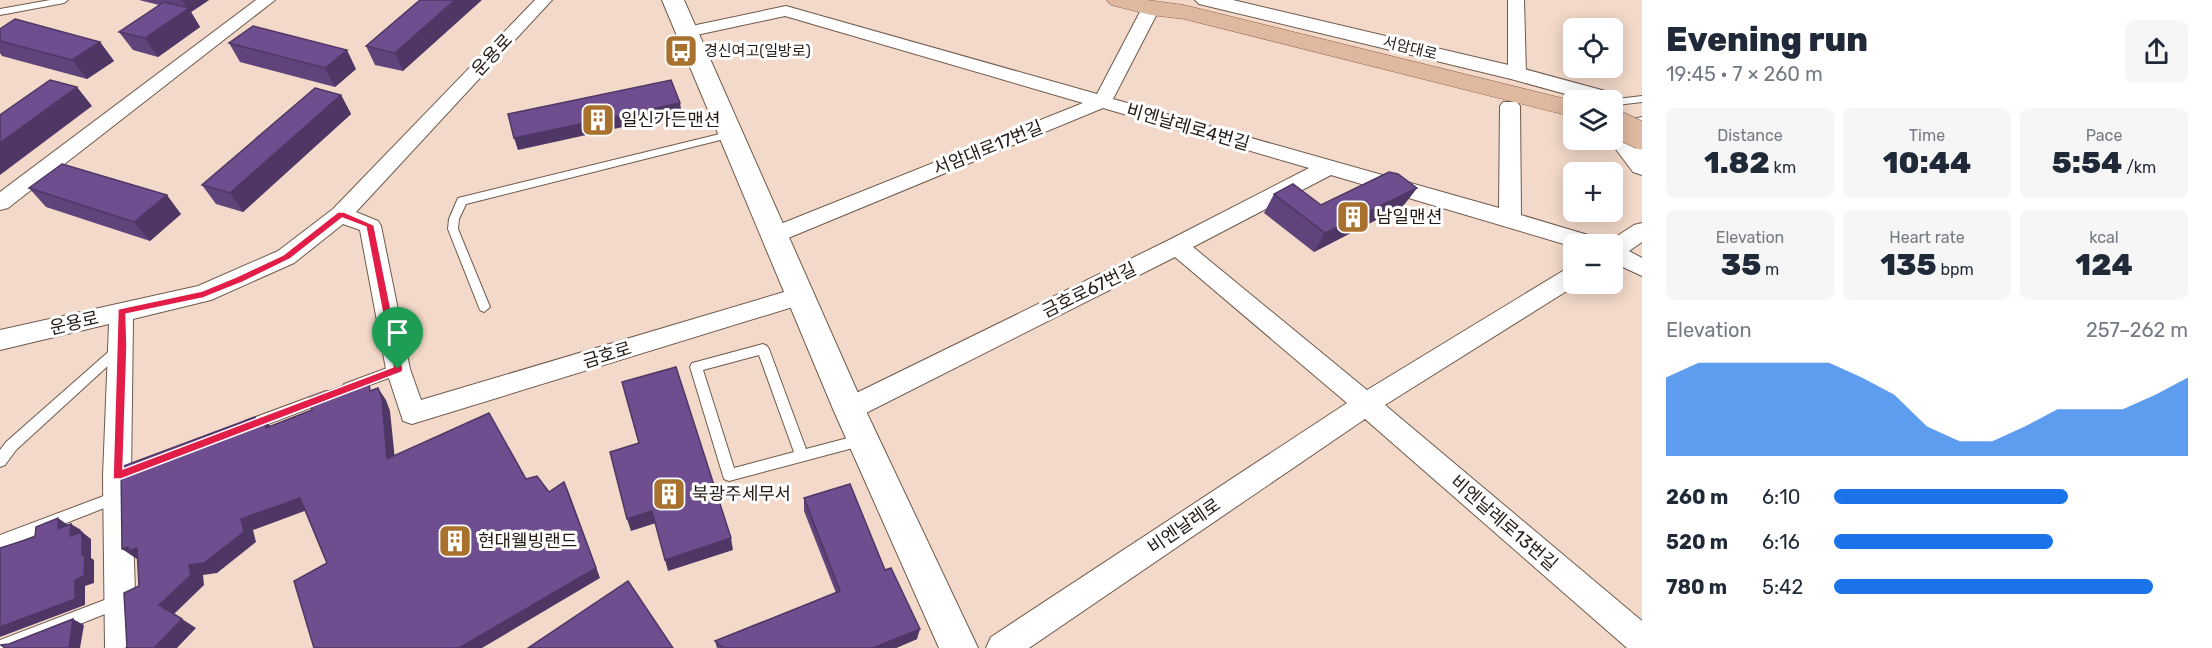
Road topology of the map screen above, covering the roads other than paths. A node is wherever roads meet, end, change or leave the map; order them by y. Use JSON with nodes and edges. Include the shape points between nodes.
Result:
{"nodes":[{"id":1,"x":64,"y":0,"type":"edge"},
{"id":2,"x":267,"y":0,"type":"edge"},
{"id":3,"x":544,"y":0,"type":"edge"},
{"id":4,"x":673,"y":0,"type":"edge"},
{"id":5,"x":1119,"y":0,"type":"edge"},
{"id":6,"x":1512,"y":1,"type":"edge"},
{"id":7,"x":1189,"y":4,"type":"edge"},
{"id":8,"x":791,"y":6,"type":"edge"},
{"id":9,"x":1151,"y":8,"type":"junction"},
{"id":10,"x":0,"y":12,"type":"edge"},
{"id":11,"x":687,"y":32,"type":"junction"},
{"id":12,"x":1517,"y":74,"type":"junction"},
{"id":13,"x":1563,"y":95,"type":"edge"},
{"id":14,"x":1642,"y":99,"type":"edge"},
{"id":15,"x":1102,"y":102,"type":"junction"},
{"id":16,"x":1510,"y":106,"type":"junction"},
{"id":17,"x":1563,"y":106,"type":"edge"},
{"id":18,"x":1626,"y":119,"type":"edge"},
{"id":19,"x":1563,"y":120,"type":"edge"},
{"id":20,"x":732,"y":134,"type":"junction"},
{"id":21,"x":1642,"y":166,"type":"edge"},
{"id":22,"x":1327,"y":168,"type":"junction"},
{"id":23,"x":0,"y":203,"type":"edge"},
{"id":24,"x":341,"y":214,"type":"junction"},
{"id":25,"x":1510,"y":219,"type":"junction"},
{"id":26,"x":1642,"y":231,"type":"edge"},
{"id":27,"x":776,"y":235,"type":"junction"},
{"id":28,"x":1563,"y":236,"type":"edge"},
{"id":29,"x":1623,"y":244,"type":"edge"},
{"id":30,"x":1177,"y":246,"type":"junction"},
{"id":31,"x":1623,"y":258,"type":"edge"},
{"id":32,"x":1642,"y":268,"type":"edge"},
{"id":33,"x":1563,"y":282,"type":"edge"},
{"id":34,"x":801,"y":296,"type":"junction"},
{"id":35,"x":484,"y":308,"type":"dead end"},
{"id":36,"x":121,"y":312,"type":"junction"},
{"id":37,"x":0,"y":340,"type":"edge"},
{"id":38,"x":122,"y":346,"type":"junction"},
{"id":39,"x":398,"y":369,"type":"junction"},
{"id":40,"x":1366,"y":404,"type":"junction"},
{"id":41,"x":849,"y":408,"type":"junction"},
{"id":42,"x":236,"y":431,"type":"edge"},
{"id":43,"x":864,"y":439,"type":"junction"},
{"id":44,"x":802,"y":456,"type":"junction"},
{"id":45,"x":0,"y":461,"type":"edge"},
{"id":46,"x":120,"y":482,"type":"junction"},
{"id":47,"x":0,"y":542,"type":"edge"},
{"id":48,"x":121,"y":601,"type":"junction"},
{"id":49,"x":1642,"y":641,"type":"edge"},
{"id":50,"x":0,"y":648,"type":"edge"},
{"id":51,"x":121,"y":648,"type":"edge"},
{"id":52,"x":959,"y":648,"type":"edge"},
{"id":53,"x":1002,"y":648,"type":"edge"}],
"edges":[{"from":1,"to":10,"type":"lane"},
{"from":2,"to":23,"type":"street"},
{"from":3,"to":24,"type":"street","name":"운용로"},
{"from":4,"to":11,"type":"street"},
{"from":5,"to":9,"type":"main road","name":"서암대로"},
{"from":6,"to":12,"type":"street"},
{"from":7,"to":9,"type":"main road","name":"서암대로"},
{"from":7,"to":12,"type":"street","name":"서암대로"},
{"from":7,"to":13,"type":"main road"},
{"from":7,"to":17,"type":"main road"},
{"from":8,"to":11,"type":"street"},
{"from":8,"to":15,"type":"street","name":"비엔날레로4번길"},
{"from":9,"to":15,"type":"street"},
{"from":9,"to":16,"type":"main road","via":[[1177,20]]},
{"from":11,"to":20,"type":"street"},
{"from":12,"to":18,"type":"street","name":"서암대로"},
{"from":14,"to":18,"type":"lane"},
{"from":15,"to":22,"type":"street","name":"비엔날레로4번길"},
{"from":15,"to":27,"type":"street","name":"서암대로17번길"},
{"from":16,"to":19,"type":"main road"},
{"from":16,"to":25,"type":"street"},
{"from":18,"to":21,"type":"street"},
{"from":20,"to":27,"type":"street"},
{"from":20,"to":35,"type":"lane","via":[[462,201],[453,229]]},
{"from":22,"to":25,"type":"street","name":"비엔날레로4번길"},
{"from":22,"to":30,"type":"street","name":"금호로67번길"},
{"from":24,"to":36,"type":"street","name":"운용로","via":[[286,257],[240,280],[203,294]]},
{"from":24,"to":39,"type":"street","via":[[370,225]]},
{"from":25,"to":28,"type":"street","name":"비엔날레로4번길"},
{"from":26,"to":29,"type":"street"},
{"from":27,"to":34,"type":"street"},
{"from":30,"to":40,"type":"street"},
{"from":30,"to":41,"type":"street","name":"금호로67번길"},
{"from":31,"to":32,"type":"street"},
{"from":33,"to":40,"type":"street","name":"비엔날레로"},
{"from":34,"to":39,"type":"street","name":"금호로","via":[[412,413]]},
{"from":34,"to":41,"type":"street"},
{"from":36,"to":37,"type":"street","name":"운용로"},
{"from":36,"to":38,"type":"street"},
{"from":38,"to":45,"type":"lane","via":[[11,446]]},
{"from":38,"to":46,"type":"street"},
{"from":39,"to":42,"type":"lane"},
{"from":40,"to":49,"type":"street","name":"비엔날레로13번길"},
{"from":40,"to":53,"type":"street","name":"비엔날레로"},
{"from":41,"to":43,"type":"street"},
{"from":43,"to":44,"type":"lane"},
{"from":43,"to":52,"type":"street"},
{"from":44,"to":44,"type":"lane","via":[[729,475],[696,367],[763,349]]},
{"from":46,"to":47,"type":"lane"},
{"from":46,"to":48,"type":"street"},
{"from":48,"to":50,"type":"lane"},
{"from":48,"to":51,"type":"street"}]}
